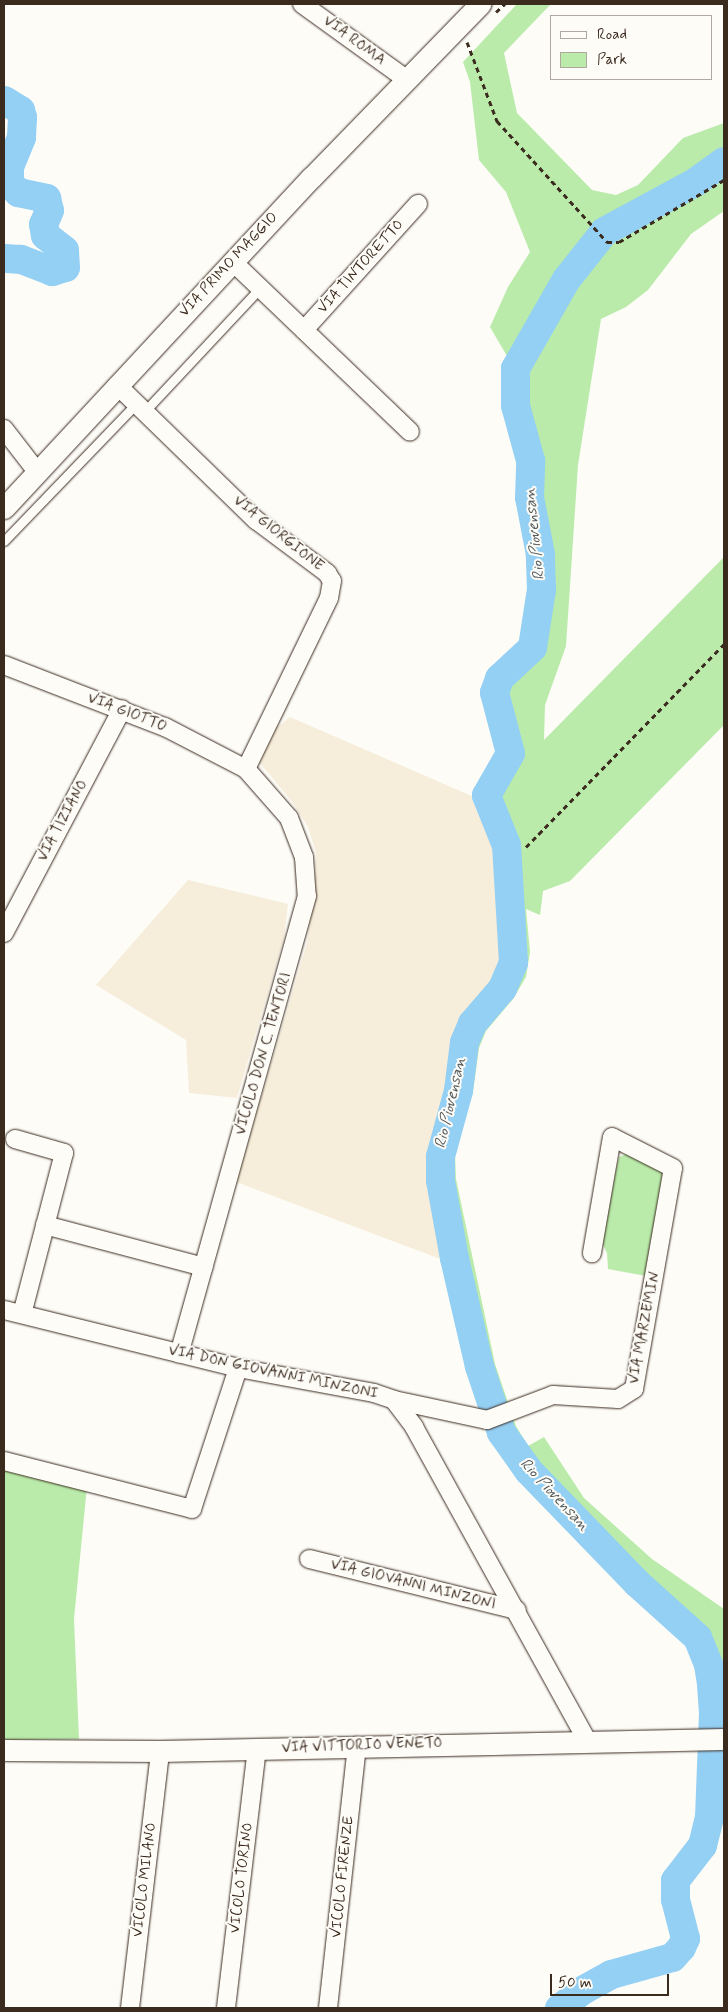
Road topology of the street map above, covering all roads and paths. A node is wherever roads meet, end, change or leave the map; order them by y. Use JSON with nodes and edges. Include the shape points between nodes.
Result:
{"nodes":[{"id":1,"x":302,"y":4,"type":"edge"},
{"id":2,"x":480,"y":4,"type":"edge"},
{"id":3,"x":458,"y":26,"type":"junction"},
{"id":4,"x":406,"y":79,"type":"junction"},
{"id":5,"x":724,"y":180,"type":"edge"},
{"id":6,"x":418,"y":204,"type":"dead end"},
{"id":7,"x":233,"y":262,"type":"junction"},
{"id":8,"x":260,"y":288,"type":"junction"},
{"id":9,"x":304,"y":330,"type":"junction"},
{"id":10,"x":117,"y":385,"type":"junction"},
{"id":11,"x":140,"y":408,"type":"junction"},
{"id":12,"x":4,"y":429,"type":"edge"},
{"id":13,"x":410,"y":432,"type":"dead end"},
{"id":14,"x":38,"y":473,"type":"junction"},
{"id":15,"x":4,"y":508,"type":"edge"},
{"id":16,"x":4,"y":541,"type":"edge"},
{"id":17,"x":724,"y":644,"type":"edge"},
{"id":18,"x":4,"y":665,"type":"edge"},
{"id":19,"x":122,"y":709,"type":"junction"},
{"id":20,"x":246,"y":768,"type":"junction"},
{"id":21,"x":526,"y":847,"type":"dead end"},
{"id":22,"x":4,"y":933,"type":"edge"},
{"id":23,"x":15,"y":1139,"type":"dead end"},
{"id":24,"x":46,"y":1225,"type":"junction"},
{"id":25,"x":592,"y":1253,"type":"dead end"},
{"id":26,"x":204,"y":1267,"type":"junction"},
{"id":27,"x":4,"y":1310,"type":"edge"},
{"id":28,"x":22,"y":1314,"type":"junction"},
{"id":29,"x":179,"y":1353,"type":"junction"},
{"id":30,"x":238,"y":1368,"type":"junction"},
{"id":31,"x":394,"y":1400,"type":"junction"},
{"id":32,"x":4,"y":1462,"type":"edge"},
{"id":33,"x":309,"y":1559,"type":"dead end"},
{"id":34,"x":517,"y":1610,"type":"junction"},
{"id":35,"x":723,"y":1739,"type":"edge"},
{"id":36,"x":587,"y":1741,"type":"junction"},
{"id":37,"x":357,"y":1746,"type":"junction"},
{"id":38,"x":257,"y":1748,"type":"junction"},
{"id":39,"x":4,"y":1750,"type":"edge"},
{"id":40,"x":160,"y":1751,"type":"junction"},
{"id":41,"x":130,"y":2008,"type":"edge"},
{"id":42,"x":226,"y":2008,"type":"edge"},
{"id":43,"x":328,"y":2008,"type":"edge"}],
"edges":[{"from":1,"to":4,"type":"street","name":"VIA ROMA"},
{"from":2,"to":3,"type":"street","name":"VIA PRIMO MAGGIO"},
{"from":3,"to":4,"type":"street","name":"VIA PRIMO MAGGIO"},
{"from":3,"to":5,"type":"path","via":[[471,49],[497,121],[607,242],[619,242]]},
{"from":4,"to":7,"type":"street","name":"VIA PRIMO MAGGIO"},
{"from":6,"to":9,"type":"street","name":"VIA TINTORETTO"},
{"from":7,"to":8,"type":"street"},
{"from":7,"to":10,"type":"street","name":"VIA PRIMO MAGGIO"},
{"from":8,"to":9,"type":"street"},
{"from":8,"to":11,"type":"lane"},
{"from":9,"to":13,"type":"street"},
{"from":10,"to":11,"type":"street","name":"VIA GIORGIONE"},
{"from":10,"to":14,"type":"street","name":"VIA PRIMO MAGGIO"},
{"from":11,"to":16,"type":"lane"},
{"from":11,"to":20,"type":"street","name":"VIA GIORGIONE","via":[[256,520],[327,573],[332,581],[329,598]]},
{"from":12,"to":14,"type":"street"},
{"from":14,"to":15,"type":"street","name":"VIA PRIMO MAGGIO"},
{"from":17,"to":21,"type":"path"},
{"from":18,"to":19,"type":"street","name":"VIA GIOTTO"},
{"from":19,"to":20,"type":"street","name":"VIA GIOTTO","via":[[220,752]]},
{"from":19,"to":22,"type":"street","name":"VIA TIZIANO"},
{"from":20,"to":26,"type":"street","name":"VICOLO DON C. TENTORI","via":[[289,818],[304,857],[307,896]]},
{"from":23,"to":24,"type":"street","via":[[64,1153]]},
{"from":24,"to":26,"type":"street"},
{"from":24,"to":28,"type":"street"},
{"from":25,"to":31,"type":"street","name":"VIA MARZEMIN","via":[[612,1137],[673,1168],[634,1389],[618,1399],[553,1395],[487,1420]]},
{"from":26,"to":29,"type":"street","name":"VICOLO DON C. TENTORI"},
{"from":27,"to":28,"type":"street","name":"VIA DON GIOVANNI MINZONI"},
{"from":28,"to":29,"type":"street","name":"VIA DON GIOVANNI MINZONI"},
{"from":29,"to":30,"type":"street","name":"VIA DON GIOVANNI MINZONI"},
{"from":30,"to":31,"type":"street","name":"VIA DON GIOVANNI MINZONI","via":[[374,1393]]},
{"from":30,"to":32,"type":"street","via":[[192,1509]]},
{"from":31,"to":34,"type":"street","name":"VIA DON GIOVANNI MINZONI","via":[[414,1428]]},
{"from":33,"to":34,"type":"street","name":"VIA GIOVANNI MINZONI"},
{"from":34,"to":36,"type":"street","name":"VIA DON GIOVANNI MINZONI"},
{"from":35,"to":36,"type":"street","name":"VIA VITTORIO VENETO"},
{"from":36,"to":37,"type":"street","name":"VIA VITTORIO VENETO"},
{"from":37,"to":38,"type":"street","name":"VIA VITTORIO VENETO"},
{"from":37,"to":43,"type":"street","name":"VICOLO FIRENZE"},
{"from":38,"to":40,"type":"street","name":"VIA VITTORIO VENETO"},
{"from":38,"to":42,"type":"street","name":"VICOLO TORINO"},
{"from":39,"to":40,"type":"street","name":"VIA VITTORIO VENETO"},
{"from":40,"to":41,"type":"street","name":"VICOLO MILANO"}]}
